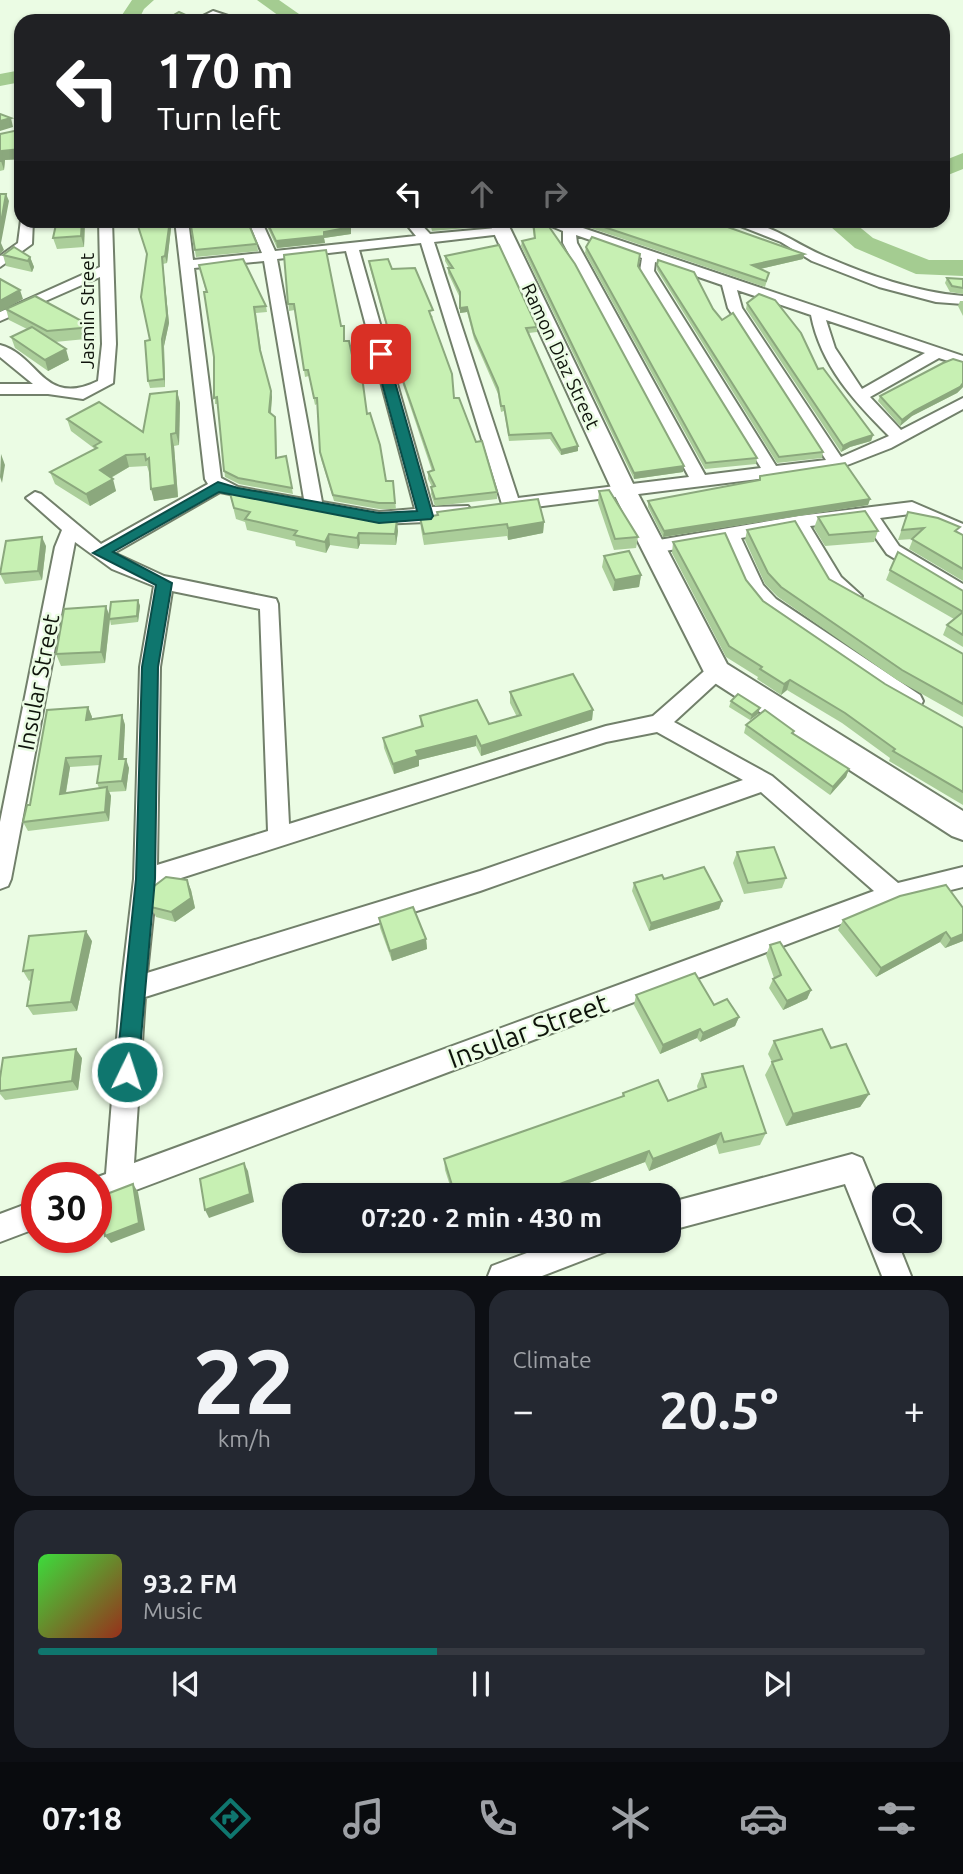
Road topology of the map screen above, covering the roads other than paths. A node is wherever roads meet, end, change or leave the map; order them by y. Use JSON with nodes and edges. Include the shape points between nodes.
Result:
{"nodes":[{"id":1,"x":26,"y":228,"type":"edge"},
{"id":2,"x":105,"y":228,"type":"edge"},
{"id":3,"x":182,"y":228,"type":"edge"},
{"id":4,"x":258,"y":228,"type":"edge"},
{"id":5,"x":417,"y":228,"type":"edge"},
{"id":6,"x":482,"y":228,"type":"edge"},
{"id":7,"x":500,"y":228,"type":"edge"},
{"id":8,"x":569,"y":228,"type":"joint"},
{"id":9,"x":754,"y":228,"type":"edge"},
{"id":10,"x":426,"y":238,"type":"junction"},
{"id":11,"x":351,"y":247,"type":"junction"},
{"id":12,"x":649,"y":255,"type":"junction"},
{"id":13,"x":270,"y":256,"type":"junction"},
{"id":14,"x":0,"y":263,"type":"edge"},
{"id":15,"x":188,"y":265,"type":"junction"},
{"id":16,"x":107,"y":268,"type":"junction"},
{"id":17,"x":728,"y":282,"type":"junction"},
{"id":18,"x":963,"y":300,"type":"edge"},
{"id":19,"x":817,"y":311,"type":"junction"},
{"id":20,"x":0,"y":317,"type":"edge"},
{"id":21,"x":0,"y":349,"type":"edge"},
{"id":22,"x":940,"y":351,"type":"junction"},
{"id":23,"x":963,"y":361,"type":"edge"},
{"id":24,"x":48,"y":388,"type":"junction"},
{"id":25,"x":0,"y":389,"type":"edge"},
{"id":26,"x":859,"y":397,"type":"junction"},
{"id":27,"x":963,"y":403,"type":"edge"},
{"id":28,"x":899,"y":436,"type":"junction"},
{"id":29,"x":837,"y":464,"type":"junction"},
{"id":30,"x":772,"y":473,"type":"junction"},
{"id":31,"x":701,"y":483,"type":"junction"},
{"id":32,"x":218,"y":486,"type":"junction"},
{"id":33,"x":625,"y":492,"type":"junction"},
{"id":34,"x":35,"y":498,"type":"dead end"},
{"id":35,"x":511,"y":504,"type":"junction"},
{"id":36,"x":314,"y":506,"type":"junction"},
{"id":37,"x":866,"y":512,"type":"junction"},
{"id":38,"x":426,"y":516,"type":"junction"},
{"id":39,"x":799,"y":522,"type":"junction"},
{"id":40,"x":72,"y":527,"type":"junction"},
{"id":41,"x":963,"y":531,"type":"edge"},
{"id":42,"x":730,"y":534,"type":"junction"},
{"id":43,"x":653,"y":547,"type":"junction"},
{"id":44,"x":100,"y":553,"type":"junction"},
{"id":45,"x":164,"y":583,"type":"junction"},
{"id":46,"x":963,"y":593,"type":"edge"},
{"id":47,"x":869,"y":605,"type":"edge"},
{"id":48,"x":717,"y":671,"type":"junction"},
{"id":49,"x":931,"y":712,"type":"edge"},
{"id":50,"x":659,"y":723,"type":"junction"},
{"id":51,"x":764,"y":782,"type":"junction"},
{"id":52,"x":963,"y":827,"type":"edge"},
{"id":53,"x":279,"y":837,"type":"junction"},
{"id":54,"x":963,"y":877,"type":"edge"},
{"id":55,"x":0,"y":879,"type":"edge"},
{"id":56,"x":145,"y":879,"type":"junction"},
{"id":57,"x":894,"y":894,"type":"junction"},
{"id":58,"x":133,"y":989,"type":"junction"},
{"id":59,"x":111,"y":1162,"type":"edge"},
{"id":60,"x":852,"y":1168,"type":"joint"},
{"id":61,"x":112,"y":1186,"type":"edge"},
{"id":62,"x":681,"y":1214,"type":"edge"},
{"id":63,"x":21,"y":1220,"type":"edge"},
{"id":64,"x":0,"y":1228,"type":"edge"},
{"id":65,"x":564,"y":1253,"type":"edge"},
{"id":66,"x":502,"y":1276,"type":"edge"},
{"id":67,"x":897,"y":1276,"type":"edge"}],
"edges":[{"from":1,"to":14,"type":"street","via":[[25,244]]},
{"from":2,"to":16,"type":"street","name":"Jasmin Street"},
{"from":3,"to":15,"type":"street"},
{"from":4,"to":13,"type":"street"},
{"from":5,"to":10,"type":"street"},
{"from":6,"to":10,"type":"street"},
{"from":7,"to":33,"type":"street","name":"Ramon Diaz Street"},
{"from":8,"to":12,"type":"street"},
{"from":8,"to":31,"type":"street","via":[[570,243]]},
{"from":9,"to":18,"type":"street","via":[[884,284]]},
{"from":10,"to":11,"type":"street"},
{"from":10,"to":35,"type":"street"},
{"from":11,"to":13,"type":"street"},
{"from":11,"to":38,"type":"street"},
{"from":12,"to":17,"type":"street"},
{"from":12,"to":30,"type":"street","via":[[647,271]]},
{"from":13,"to":15,"type":"street"},
{"from":13,"to":36,"type":"street"},
{"from":15,"to":32,"type":"street","via":[[213,479]]},
{"from":16,"to":20,"type":"street"},
{"from":16,"to":24,"type":"street","name":"Jasmin Street","via":[[106,383],[83,394]]},
{"from":17,"to":19,"type":"street"},
{"from":17,"to":29,"type":"street","via":[[735,309]]},
{"from":19,"to":22,"type":"street"},
{"from":19,"to":26,"type":"street","via":[[820,337]]},
{"from":21,"to":24,"type":"street"},
{"from":22,"to":23,"type":"street"},
{"from":22,"to":26,"type":"street"},
{"from":24,"to":25,"type":"street"},
{"from":26,"to":28,"type":"street"},
{"from":27,"to":28,"type":"street"},
{"from":28,"to":29,"type":"street","via":[[869,454]]},
{"from":29,"to":30,"type":"street"},
{"from":30,"to":31,"type":"street"},
{"from":31,"to":33,"type":"street"},
{"from":32,"to":36,"type":"street"},
{"from":32,"to":44,"type":"street"},
{"from":33,"to":35,"type":"street"},
{"from":33,"to":43,"type":"street"},
{"from":34,"to":40,"type":"street"},
{"from":35,"to":38,"type":"street"},
{"from":36,"to":38,"type":"street","via":[[379,518]]},
{"from":37,"to":39,"type":"street"},
{"from":37,"to":41,"type":"street","via":[[912,508]]},
{"from":37,"to":46,"type":"street","via":[[893,550]]},
{"from":39,"to":42,"type":"street"},
{"from":39,"to":47,"type":"street","via":[[834,582]]},
{"from":40,"to":44,"type":"street"},
{"from":40,"to":55,"type":"street","name":"Insular Street","via":[[64,547]]},
{"from":42,"to":43,"type":"street"},
{"from":42,"to":49,"type":"street","via":[[755,589],[769,604]]},
{"from":43,"to":48,"type":"street"},
{"from":44,"to":45,"type":"street"},
{"from":45,"to":53,"type":"street","via":[[269,604]]},
{"from":45,"to":56,"type":"street","via":[[150,667]]},
{"from":48,"to":50,"type":"street"},
{"from":48,"to":52,"type":"street"},
{"from":50,"to":51,"type":"street"},
{"from":50,"to":53,"type":"street","via":[[606,734]]},
{"from":51,"to":57,"type":"street"},
{"from":51,"to":58,"type":"street","via":[[480,881]]},
{"from":53,"to":56,"type":"street"},
{"from":54,"to":57,"type":"street","name":"Insular Street"},
{"from":56,"to":58,"type":"street"},
{"from":57,"to":61,"type":"street","name":"Insular Street"},
{"from":58,"to":59,"type":"street"},
{"from":60,"to":62,"type":"street"},
{"from":60,"to":67,"type":"street"},
{"from":63,"to":64,"type":"street"},
{"from":65,"to":66,"type":"street"}]}
